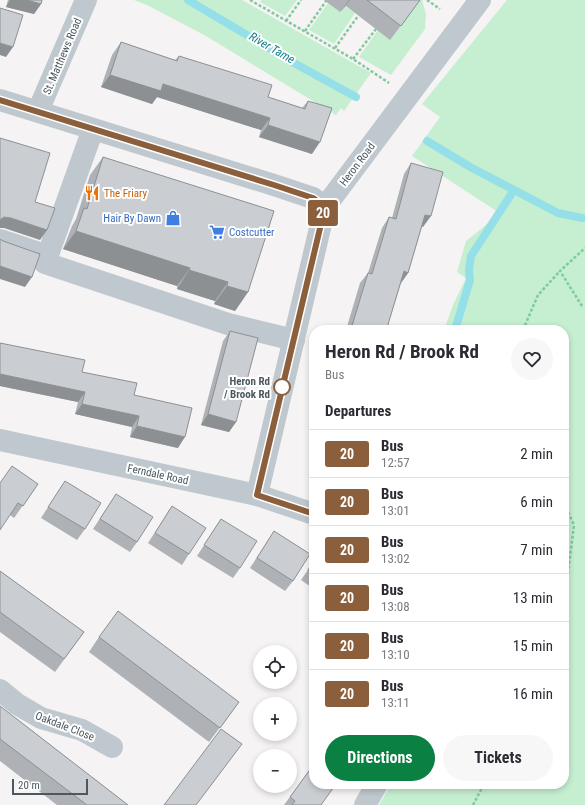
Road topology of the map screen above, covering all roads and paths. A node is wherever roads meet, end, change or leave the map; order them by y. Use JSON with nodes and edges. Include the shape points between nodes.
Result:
{"nodes":[{"id":1,"x":86,"y":0,"type":"edge"},
{"id":2,"x":250,"y":0,"type":"edge"},
{"id":3,"x":301,"y":0,"type":"edge"},
{"id":4,"x":426,"y":0,"type":"edge"},
{"id":5,"x":480,"y":0,"type":"edge"},
{"id":6,"x":326,"y":1,"type":"dead end"},
{"id":7,"x":257,"y":2,"type":"edge"},
{"id":8,"x":440,"y":9,"type":"dead end"},
{"id":9,"x":358,"y":16,"type":"dead end"},
{"id":10,"x":286,"y":21,"type":"junction"},
{"id":11,"x":376,"y":29,"type":"dead end"},
{"id":12,"x":305,"y":31,"type":"junction"},
{"id":13,"x":335,"y":48,"type":"junction"},
{"id":14,"x":353,"y":58,"type":"junction"},
{"id":15,"x":390,"y":84,"type":"dead end"},
{"id":16,"x":0,"y":100,"type":"edge"},
{"id":17,"x":38,"y":111,"type":"junction"},
{"id":18,"x":92,"y":129,"type":"junction"},
{"id":19,"x":325,"y":207,"type":"junction"},
{"id":20,"x":0,"y":240,"type":"edge"},
{"id":21,"x":585,"y":248,"type":"edge"},
{"id":22,"x":48,"y":256,"type":"junction"},
{"id":23,"x":560,"y":271,"type":"junction"},
{"id":24,"x":582,"y":306,"type":"dead end"},
{"id":25,"x":525,"y":325,"type":"edge"},
{"id":26,"x":294,"y":340,"type":"junction"},
{"id":27,"x":0,"y":440,"type":"edge"},
{"id":28,"x":257,"y":495,"type":"junction"},
{"id":29,"x":309,"y":512,"type":"edge"},
{"id":30,"x":569,"y":514,"type":"edge"},
{"id":31,"x":569,"y":565,"type":"edge"},
{"id":32,"x":0,"y":690,"type":"edge"},
{"id":33,"x":112,"y":747,"type":"dead end"},
{"id":34,"x":374,"y":789,"type":"edge"},
{"id":35,"x":481,"y":789,"type":"edge"},
{"id":36,"x":365,"y":805,"type":"edge"},
{"id":37,"x":473,"y":805,"type":"edge"}],
"edges":[{"from":1,"to":17,"type":"street","name":"St. Matthews Road"},
{"from":2,"to":7,"type":"path"},
{"from":3,"to":10,"type":"path"},
{"from":4,"to":8,"type":"path"},
{"from":5,"to":19,"type":"street","name":"Heron Road"},
{"from":6,"to":12,"type":"path"},
{"from":7,"to":10,"type":"path"},
{"from":9,"to":13,"type":"path"},
{"from":10,"to":12,"type":"path"},
{"from":11,"to":14,"type":"path"},
{"from":12,"to":13,"type":"path"},
{"from":13,"to":14,"type":"path"},
{"from":14,"to":15,"type":"path"},
{"from":16,"to":17,"type":"street"},
{"from":17,"to":18,"type":"street"},
{"from":18,"to":19,"type":"street","via":[[313,198]]},
{"from":18,"to":22,"type":"street"},
{"from":19,"to":26,"type":"street","name":"Heron Road"},
{"from":20,"to":22,"type":"street"},
{"from":21,"to":23,"type":"path"},
{"from":22,"to":26,"type":"street","via":[[45,263],[66,271],[228,324]]},
{"from":23,"to":24,"type":"path"},
{"from":23,"to":25,"type":"path","via":[[538,295]]},
{"from":26,"to":28,"type":"street","name":"Heron Road"},
{"from":27,"to":28,"type":"street","name":"Ferndale Road"},
{"from":28,"to":29,"type":"street","name":"Ferndale Road"},
{"from":30,"to":31,"type":"path","via":[[574,525]]},
{"from":32,"to":33,"type":"street","name":"Oakdale Close","via":[[41,718],[75,727]]},
{"from":34,"to":36,"type":"street"},
{"from":35,"to":37,"type":"path"}]}
